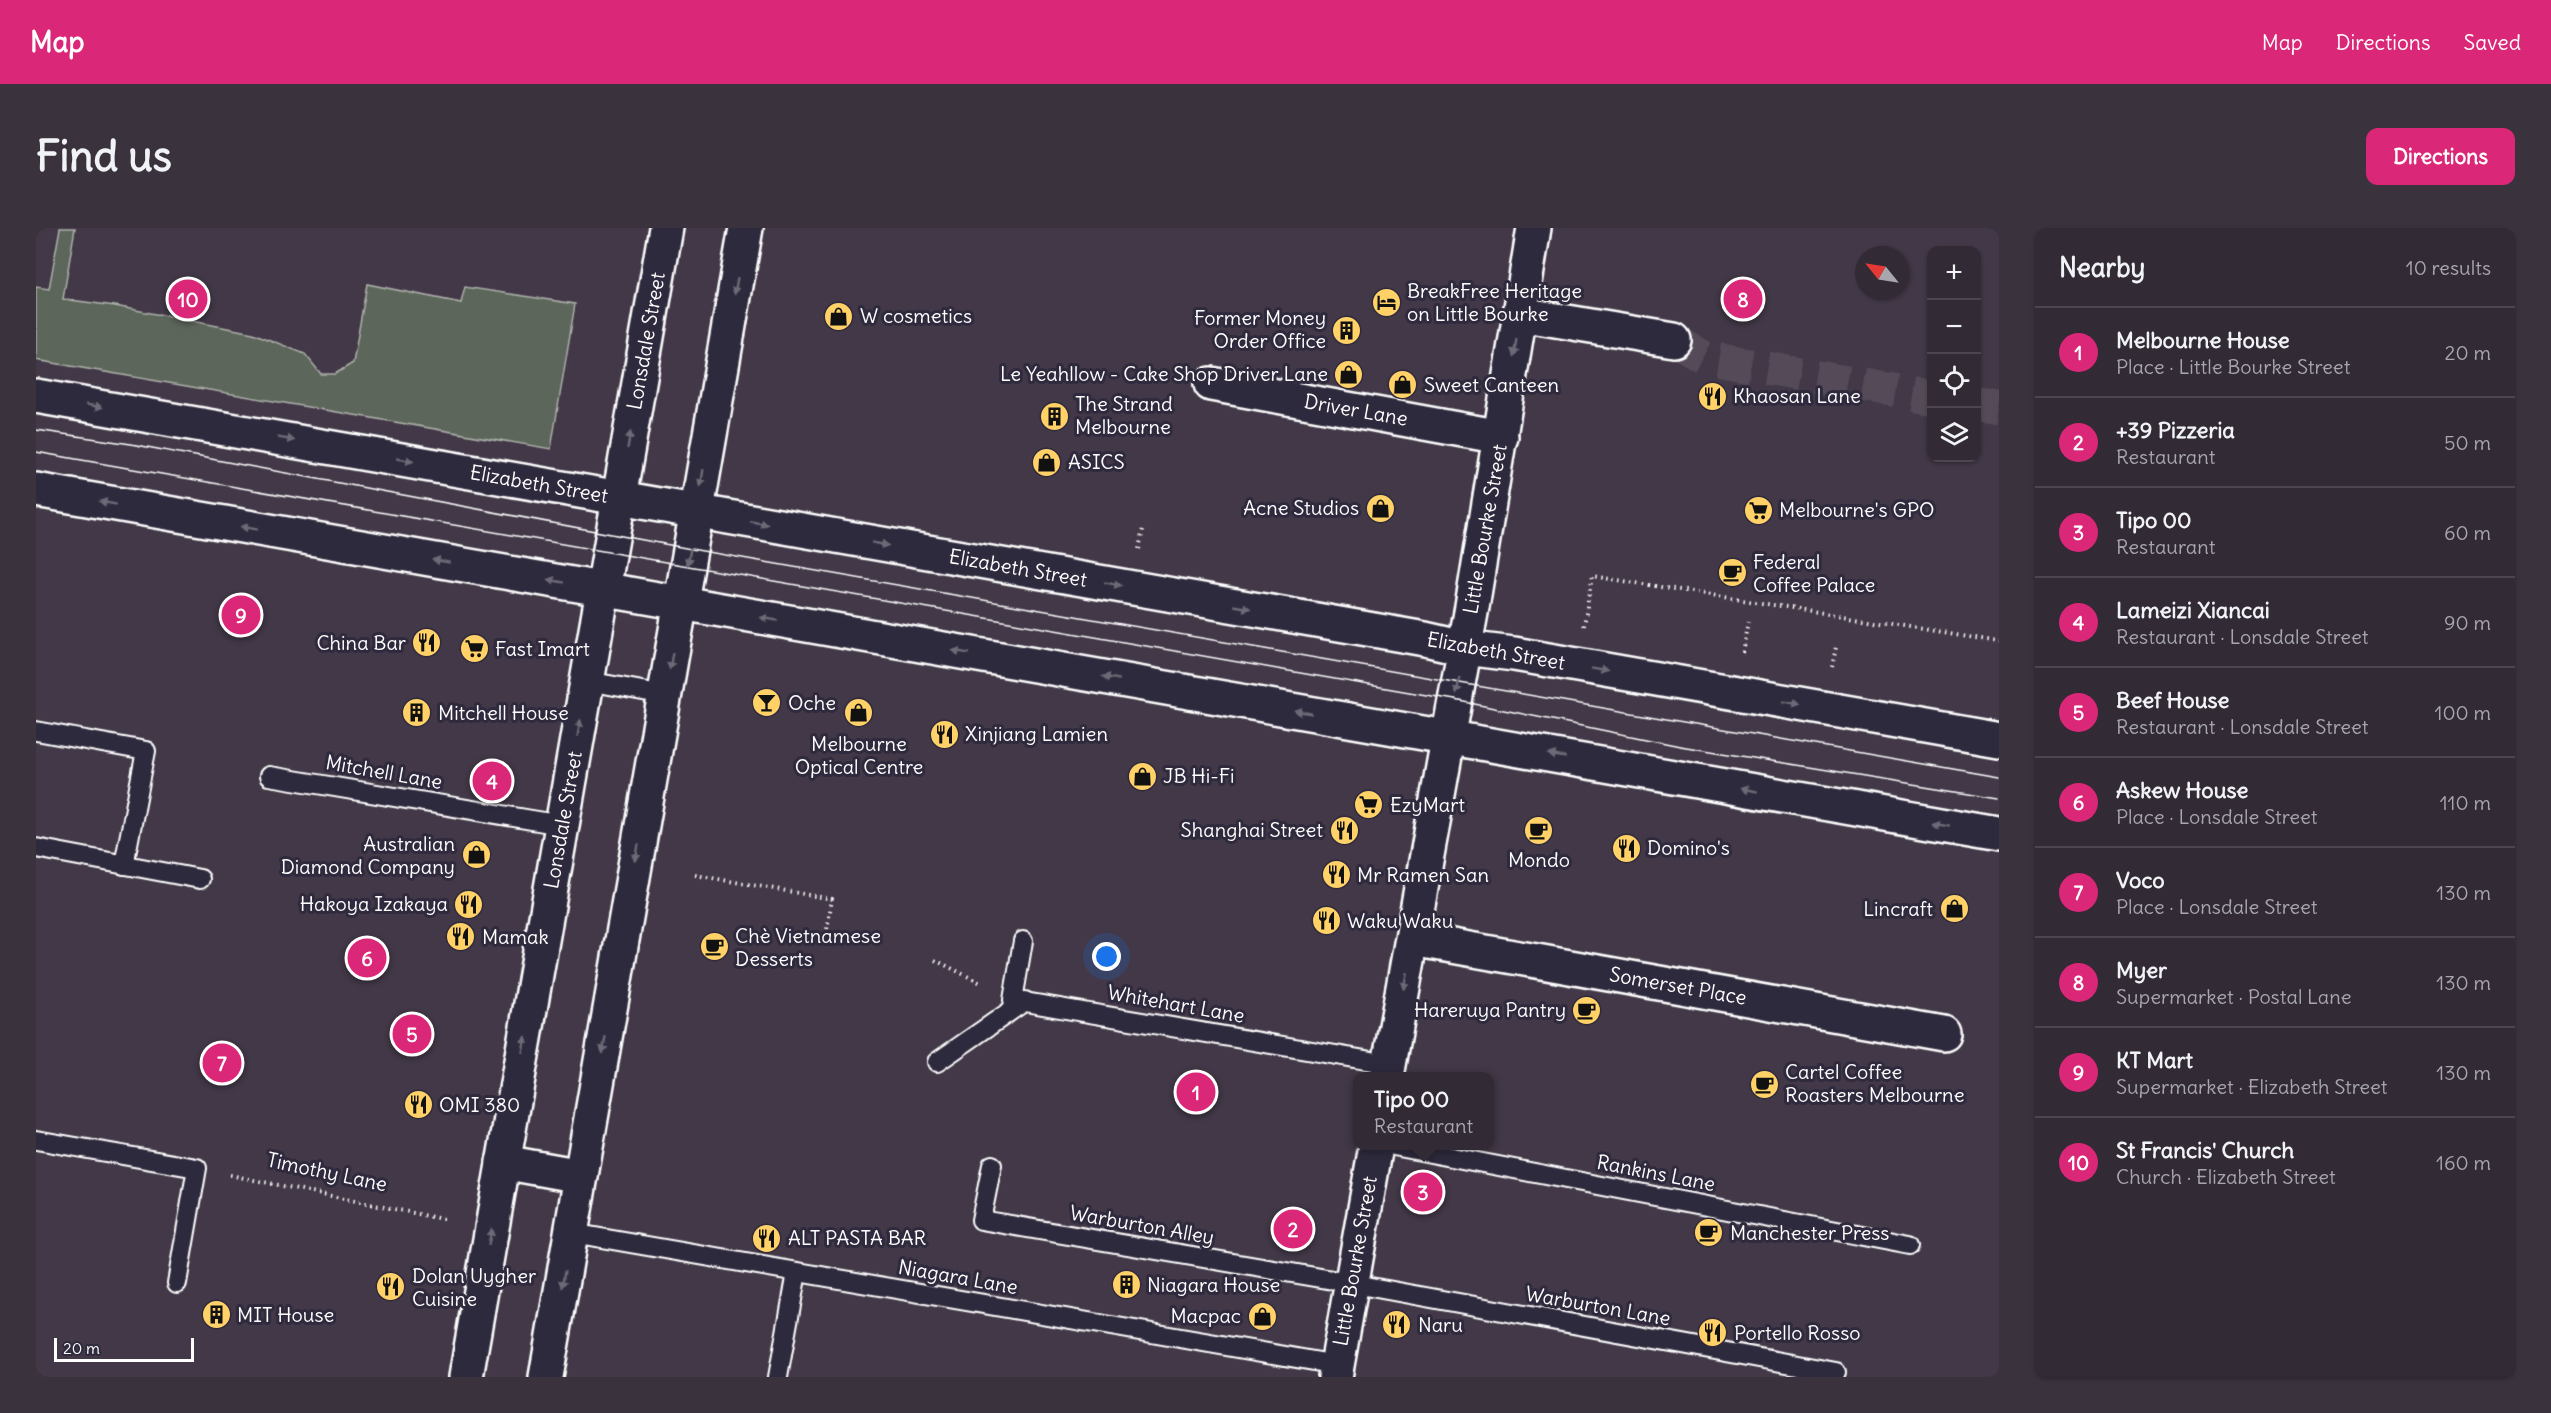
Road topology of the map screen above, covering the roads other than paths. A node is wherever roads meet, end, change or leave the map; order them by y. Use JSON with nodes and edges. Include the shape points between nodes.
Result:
{"nodes":[{"id":1,"x":666,"y":228,"type":"edge"},
{"id":2,"x":746,"y":228,"type":"edge"},
{"id":3,"x":1534,"y":228,"type":"edge"},
{"id":4,"x":1520,"y":314,"type":"junction"},
{"id":5,"x":1674,"y":340,"type":"tunnel mouth"},
{"id":6,"x":1212,"y":384,"type":"dead end"},
{"id":7,"x":36,"y":396,"type":"edge"},
{"id":8,"x":1501,"y":437,"type":"junction"},
{"id":9,"x":36,"y":490,"type":"edge"},
{"id":10,"x":619,"y":498,"type":"junction"},
{"id":11,"x":697,"y":512,"type":"junction"},
{"id":12,"x":603,"y":590,"type":"junction"},
{"id":13,"x":681,"y":603,"type":"junction"},
{"id":14,"x":1464,"y":648,"type":"junction"},
{"id":15,"x":587,"y":681,"type":"junction"},
{"id":16,"x":665,"y":695,"type":"junction"},
{"id":17,"x":36,"y":731,"type":"edge"},
{"id":18,"x":1449,"y":737,"type":"junction"},
{"id":19,"x":1999,"y":739,"type":"edge"},
{"id":20,"x":269,"y":776,"type":"dead end"},
{"id":21,"x":562,"y":825,"type":"junction"},
{"id":22,"x":1999,"y":834,"type":"edge"},
{"id":23,"x":36,"y":848,"type":"edge"},
{"id":24,"x":124,"y":865,"type":"junction"},
{"id":25,"x":200,"y":879,"type":"dead end"},
{"id":26,"x":1413,"y":939,"type":"junction"},
{"id":27,"x":1023,"y":940,"type":"dead end"},
{"id":28,"x":1019,"y":1001,"type":"junction"},
{"id":29,"x":1944,"y":1034,"type":"dead end"},
{"id":30,"x":937,"y":1062,"type":"dead end"},
{"id":31,"x":1388,"y":1070,"type":"edge"},
{"id":32,"x":36,"y":1140,"type":"edge"},
{"id":33,"x":1375,"y":1150,"type":"edge"},
{"id":34,"x":1415,"y":1150,"type":"edge"},
{"id":35,"x":503,"y":1162,"type":"junction"},
{"id":36,"x":992,"y":1165,"type":"dead end"},
{"id":37,"x":581,"y":1176,"type":"junction"},
{"id":38,"x":572,"y":1233,"type":"junction"},
{"id":39,"x":1910,"y":1245,"type":"dead end"},
{"id":40,"x":797,"y":1272,"type":"junction"},
{"id":41,"x":177,"y":1283,"type":"dead end"},
{"id":42,"x":1351,"y":1284,"type":"junction"},
{"id":43,"x":1336,"y":1371,"type":"edge"},
{"id":44,"x":1836,"y":1372,"type":"dead end"},
{"id":45,"x":466,"y":1377,"type":"edge"},
{"id":46,"x":546,"y":1377,"type":"edge"},
{"id":47,"x":778,"y":1377,"type":"edge"}],
"edges":[{"from":10,"to":1,"type":"street","name":"Lonsdale Street","one_way":true},
{"from":2,"to":11,"type":"street","one_way":true},
{"from":3,"to":4,"type":"street","name":"Little Bourke Street"},
{"from":4,"to":5,"type":"street"},
{"from":4,"to":8,"type":"street","name":"Little Bourke Street","one_way":true},
{"from":6,"to":8,"type":"street","name":"Driver Lane"},
{"from":7,"to":10,"type":"street","name":"Elizabeth Street","one_way":true},
{"from":8,"to":14,"type":"street","name":"Little Bourke Street"},
{"from":12,"to":9,"type":"street","one_way":true},
{"from":10,"to":11,"type":"street","name":"Elizabeth Street"},
{"from":10,"to":12,"type":"street","name":"Lonsdale Street"},
{"from":11,"to":13,"type":"street","one_way":true},
{"from":11,"to":14,"type":"street","name":"Elizabeth Street","one_way":true},
{"from":12,"to":13,"type":"street"},
{"from":12,"to":15,"type":"street","name":"Lonsdale Street"},
{"from":13,"to":16,"type":"street","one_way":true},
{"from":18,"to":13,"type":"street","one_way":true},
{"from":14,"to":18,"type":"street","name":"Little Bourke Street","one_way":true},
{"from":14,"to":19,"type":"street","name":"Elizabeth Street","one_way":true},
{"from":15,"to":16,"type":"lane"},
{"from":21,"to":15,"type":"street","name":"Lonsdale Street","one_way":true},
{"from":16,"to":37,"type":"street","one_way":true},
{"from":17,"to":24,"type":"lane","via":[[146,751]]},
{"from":22,"to":18,"type":"street","one_way":true},
{"from":18,"to":26,"type":"street","name":"Little Bourke Street"},
{"from":20,"to":21,"type":"lane","name":"Mitchell Lane"},
{"from":35,"to":21,"type":"street","name":"Lonsdale Street","one_way":true},
{"from":23,"to":24,"type":"lane"},
{"from":24,"to":25,"type":"lane"},
{"from":26,"to":29,"type":"street","name":"Somerset Place"},
{"from":26,"to":31,"type":"street","name":"Little Bourke Street","one_way":true},
{"from":27,"to":28,"type":"lane"},
{"from":28,"to":30,"type":"lane"},
{"from":28,"to":31,"type":"lane","name":"Whitehart Lane"},
{"from":32,"to":41,"type":"lane","via":[[197,1168]]},
{"from":33,"to":42,"type":"street","name":"Little Bourke Street"},
{"from":34,"to":39,"type":"lane","name":"Rankins Lane"},
{"from":35,"to":37,"type":"street"},
{"from":45,"to":35,"type":"street","name":"Lonsdale Street","one_way":true},
{"from":36,"to":42,"type":"lane","name":"Warburton Alley","via":[[981,1220]]},
{"from":37,"to":38,"type":"street"},
{"from":38,"to":40,"type":"lane","name":"Niagara Lane"},
{"from":38,"to":46,"type":"street","one_way":true},
{"from":40,"to":43,"type":"lane","name":"Niagara Lane"},
{"from":40,"to":47,"type":"lane"},
{"from":42,"to":43,"type":"street","name":"Little Bourke Street"},
{"from":42,"to":44,"type":"lane","name":"Warburton Lane"}]}
